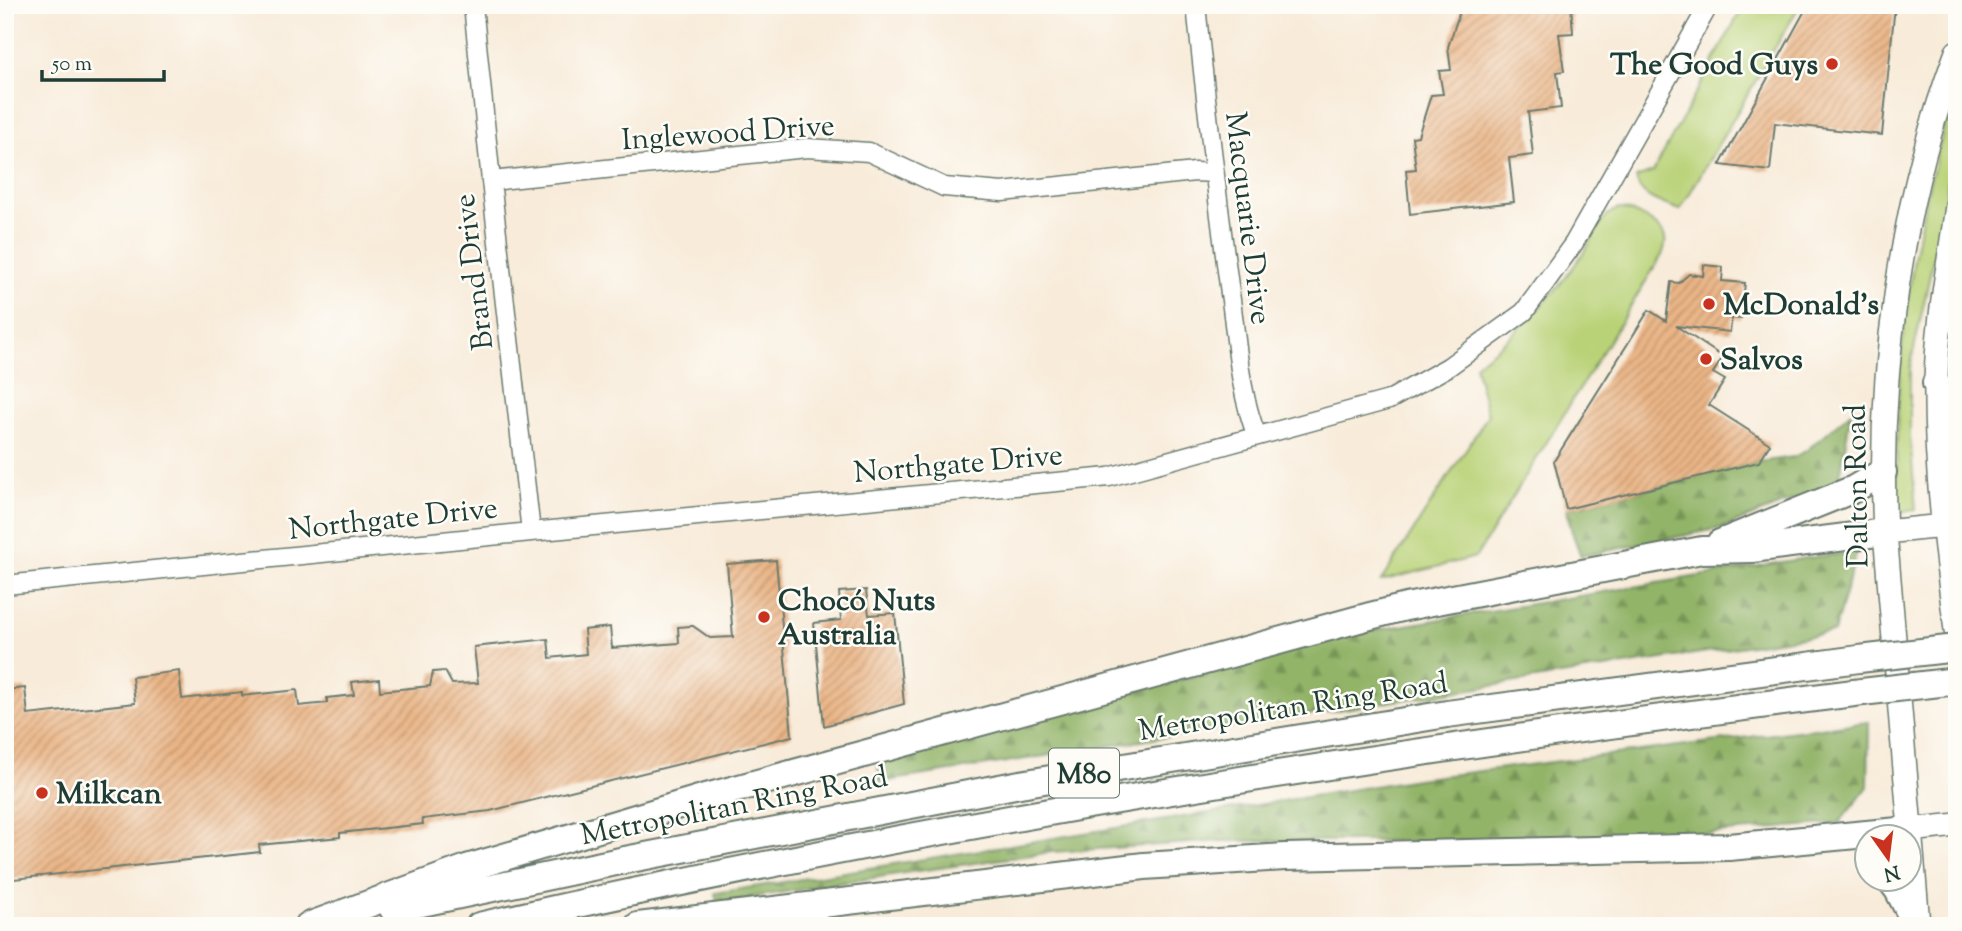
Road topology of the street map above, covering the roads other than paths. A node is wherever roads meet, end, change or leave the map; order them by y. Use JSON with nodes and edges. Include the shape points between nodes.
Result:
{"nodes":[{"id":1,"x":473,"y":5,"type":"edge"},
{"id":2,"x":1196,"y":5,"type":"edge"},
{"id":3,"x":1709,"y":5,"type":"edge"},
{"id":4,"x":1957,"y":52,"type":"edge"},
{"id":5,"x":1214,"y":173,"type":"junction"},
{"id":6,"x":491,"y":181,"type":"junction"},
{"id":7,"x":1957,"y":206,"type":"edge"},
{"id":8,"x":1936,"y":383,"type":"junction"},
{"id":9,"x":1957,"y":420,"type":"edge"},
{"id":10,"x":1257,"y":436,"type":"junction"},
{"id":11,"x":1883,"y":472,"type":"junction"},
{"id":12,"x":1950,"y":526,"type":"edge"},
{"id":13,"x":531,"y":532,"type":"junction"},
{"id":14,"x":1885,"y":532,"type":"junction"},
{"id":15,"x":1702,"y":550,"type":"junction"},
{"id":16,"x":5,"y":585,"type":"edge"},
{"id":17,"x":1957,"y":638,"type":"edge"},
{"id":18,"x":1957,"y":648,"type":"edge"},
{"id":19,"x":1957,"y":681,"type":"edge"},
{"id":20,"x":1908,"y":822,"type":"edge"},
{"id":21,"x":1957,"y":825,"type":"edge"},
{"id":22,"x":1924,"y":828,"type":"edge"},
{"id":23,"x":1854,"y":841,"type":"edge"},
{"id":24,"x":1899,"y":892,"type":"edge"},
{"id":25,"x":1915,"y":892,"type":"edge"},
{"id":26,"x":308,"y":926,"type":"edge"},
{"id":27,"x":316,"y":926,"type":"edge"},
{"id":28,"x":479,"y":926,"type":"edge"},
{"id":29,"x":638,"y":926,"type":"edge"},
{"id":30,"x":1918,"y":926,"type":"edge"}],
"edges":[{"from":1,"to":6,"type":"street","name":"Brand Drive"},
{"from":2,"to":5,"type":"street","name":"Macquarie Drive"},
{"from":3,"to":10,"type":"street","name":"Northgate Drive","via":[[1574,243],[1524,312],[1448,367],[1389,400]]},
{"from":4,"to":11,"type":"main road","name":"Dalton Road","via":[[1931,127],[1906,233],[1887,379]]},
{"from":5,"to":6,"type":"street","name":"Inglewood Drive","via":[[1002,192],[944,187],[869,152],[807,148]]},
{"from":5,"to":10,"type":"street","name":"Macquarie Drive","via":[[1241,373]]},
{"from":6,"to":13,"type":"street","name":"Brand Drive"},
{"from":7,"to":8,"type":"main road"},
{"from":8,"to":9,"type":"highway"},
{"from":8,"to":12,"type":"main road","via":[[1938,462]]},
{"from":10,"to":13,"type":"street","name":"Northgate Drive","via":[[1109,477]]},
{"from":11,"to":14,"type":"main road","name":"Dalton Road"},
{"from":11,"to":15,"type":"highway","via":[[1854,489]]},
{"from":12,"to":14,"type":"main road"},
{"from":12,"to":17,"type":"main road"},
{"from":13,"to":16,"type":"street","name":"Northgate Drive"},
{"from":14,"to":15,"type":"highway","via":[[1752,549]]},
{"from":14,"to":20,"type":"main road","name":"Dalton Road"},
{"from":15,"to":26,"type":"highway","via":[[1370,616],[693,801],[467,868]]},
{"from":18,"to":27,"type":"highway","name":"Metropolitan Ring Road","number":"M80","bridge":true,"via":[[1447,714],[1020,784],[625,860]]},
{"from":19,"to":28,"type":"highway","number":"M80","bridge":true,"via":[[1510,738],[1060,809]]},
{"from":21,"to":22,"type":"main road"},
{"from":23,"to":29,"type":"highway","via":[[1144,866]]},
{"from":24,"to":30,"type":"highway"},
{"from":25,"to":30,"type":"main road","name":"Dalton Road"}]}
